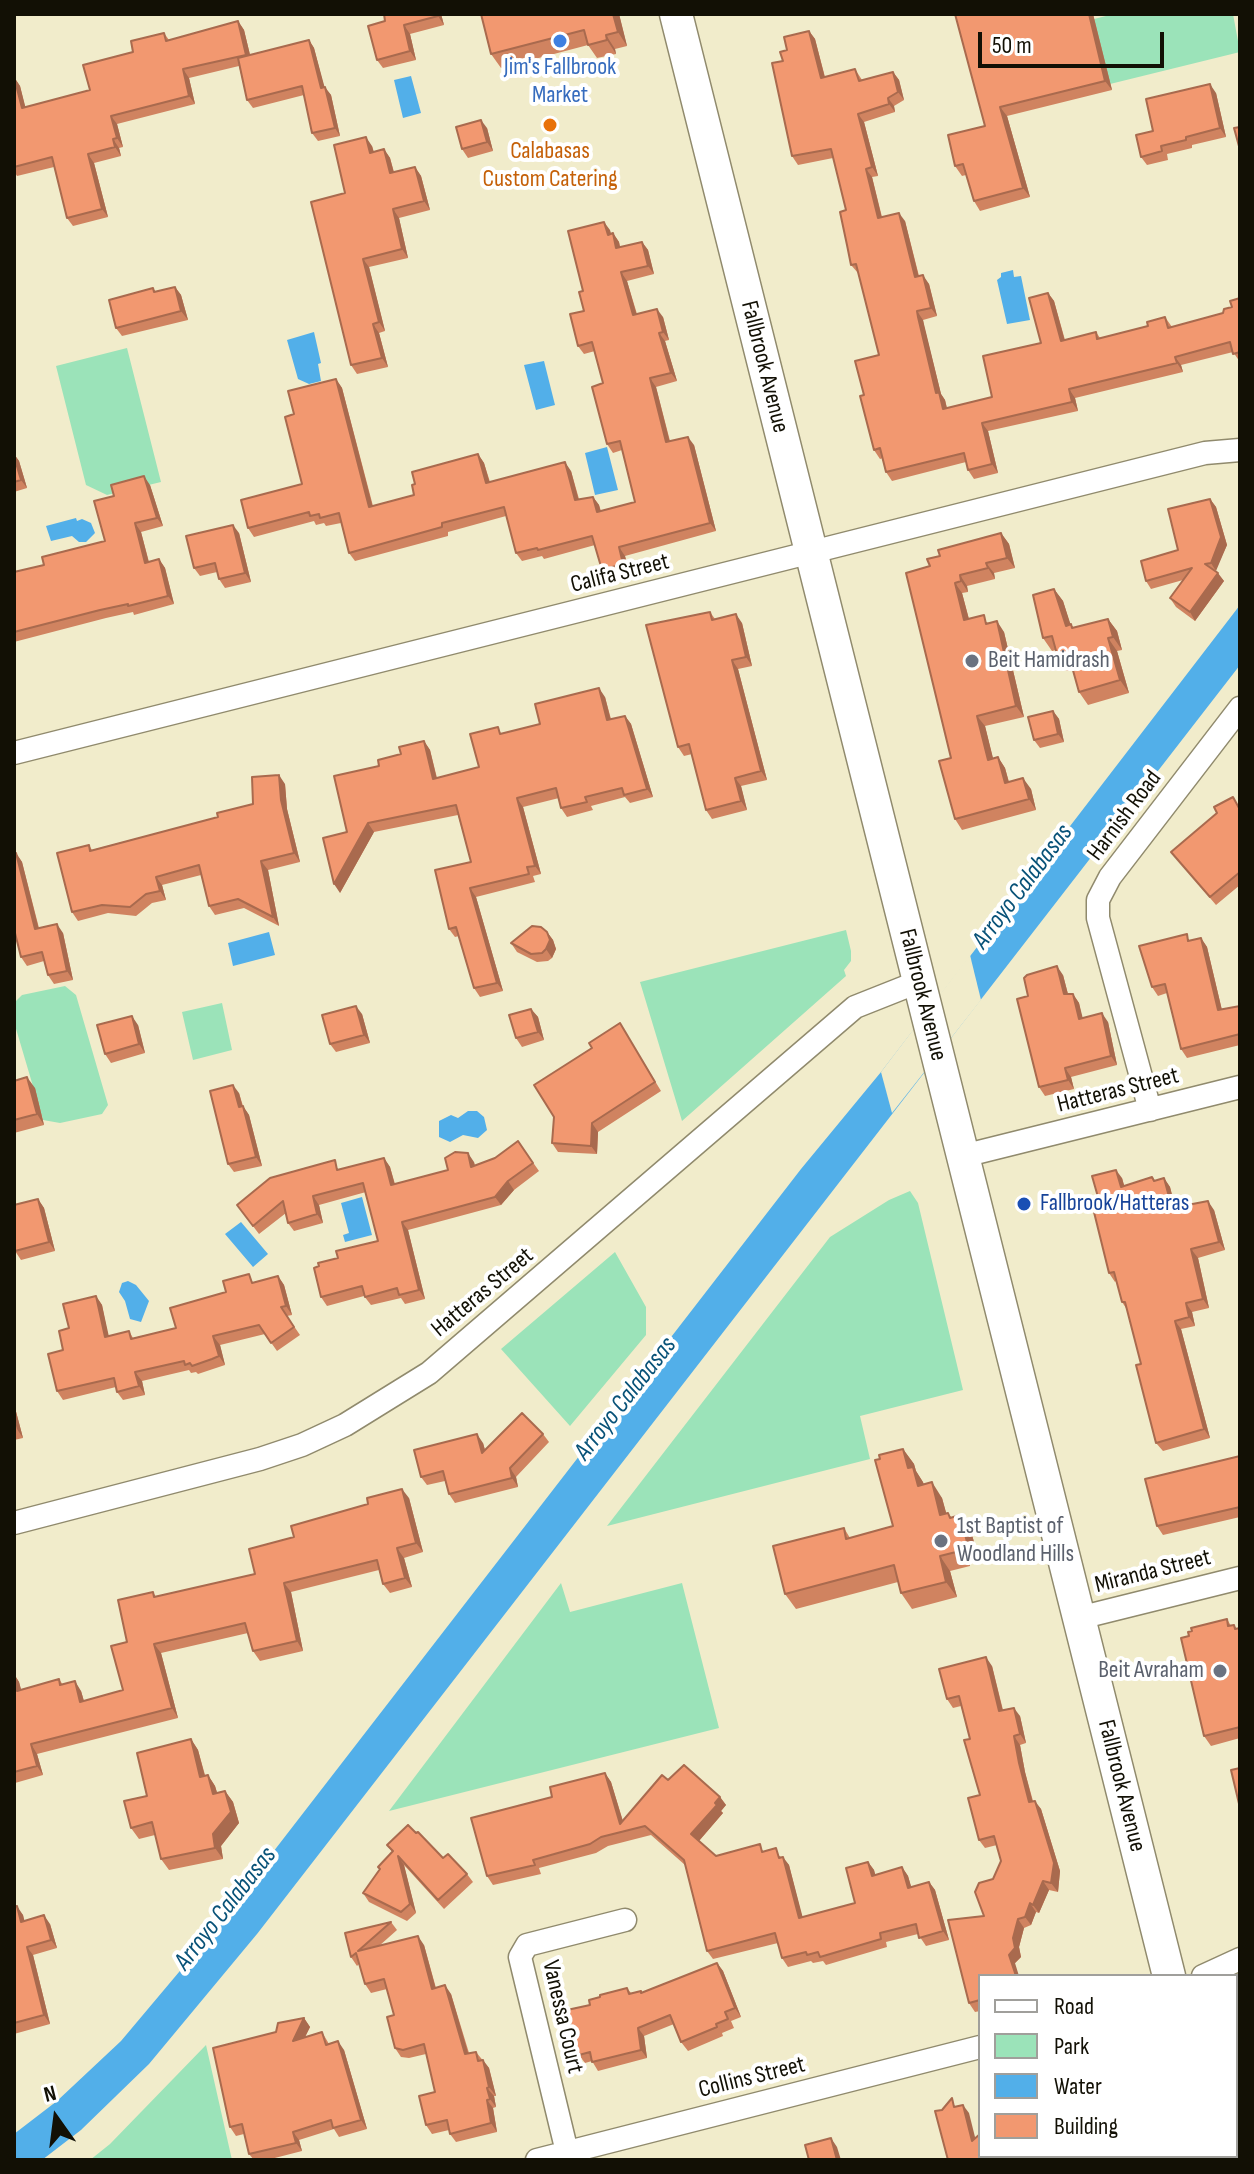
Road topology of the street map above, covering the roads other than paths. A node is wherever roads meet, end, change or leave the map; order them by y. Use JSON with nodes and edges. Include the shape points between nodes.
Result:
{"nodes":[{"id":1,"x":676,"y":14,"type":"edge"},
{"id":2,"x":1240,"y":450,"type":"edge"},
{"id":3,"x":810,"y":553,"type":"junction"},
{"id":4,"x":1240,"y":708,"type":"edge"},
{"id":5,"x":14,"y":753,"type":"edge"},
{"id":6,"x":918,"y":982,"type":"junction"},
{"id":7,"x":1240,"y":1087,"type":"edge"},
{"id":8,"x":1150,"y":1110,"type":"junction"},
{"id":9,"x":963,"y":1156,"type":"junction"},
{"id":10,"x":14,"y":1523,"type":"edge"},
{"id":11,"x":1240,"y":1578,"type":"edge"},
{"id":12,"x":1079,"y":1618,"type":"junction"},
{"id":13,"x":625,"y":1920,"type":"dead end"},
{"id":14,"x":1240,"y":1959,"type":"edge"},
{"id":15,"x":1168,"y":1974,"type":"edge"},
{"id":16,"x":1207,"y":1974,"type":"edge"},
{"id":17,"x":978,"y":2048,"type":"edge"},
{"id":18,"x":567,"y":2152,"type":"junction"},
{"id":19,"x":537,"y":2160,"type":"edge"}],
"edges":[{"from":1,"to":3,"type":"main road","name":"Fallbrook Avenue"},
{"from":2,"to":3,"type":"street","name":"Califa Street","via":[[1205,453]]},
{"from":3,"to":5,"type":"street","name":"Califa Street"},
{"from":3,"to":6,"type":"main road","name":"Fallbrook Avenue"},
{"from":4,"to":8,"type":"street","name":"Harnish Road","via":[[1110,877],[1098,900],[1098,918]]},
{"from":6,"to":9,"type":"main road","name":"Fallbrook Avenue"},
{"from":6,"to":10,"type":"street","name":"Hatteras Street","via":[[855,1007],[429,1373],[345,1425],[260,1459]]},
{"from":7,"to":8,"type":"street","name":"Hatteras Street"},
{"from":8,"to":9,"type":"street","name":"Hatteras Street"},
{"from":9,"to":12,"type":"main road","name":"Fallbrook Avenue"},
{"from":11,"to":12,"type":"street","name":"Miranda Street"},
{"from":12,"to":15,"type":"main road","name":"Fallbrook Avenue"},
{"from":13,"to":18,"type":"street","name":"Vanessa Court","via":[[527,1945],[520,1957]]},
{"from":14,"to":16,"type":"street"},
{"from":17,"to":18,"type":"street","name":"Collins Street"},
{"from":18,"to":19,"type":"street","name":"Collins Street"}]}
